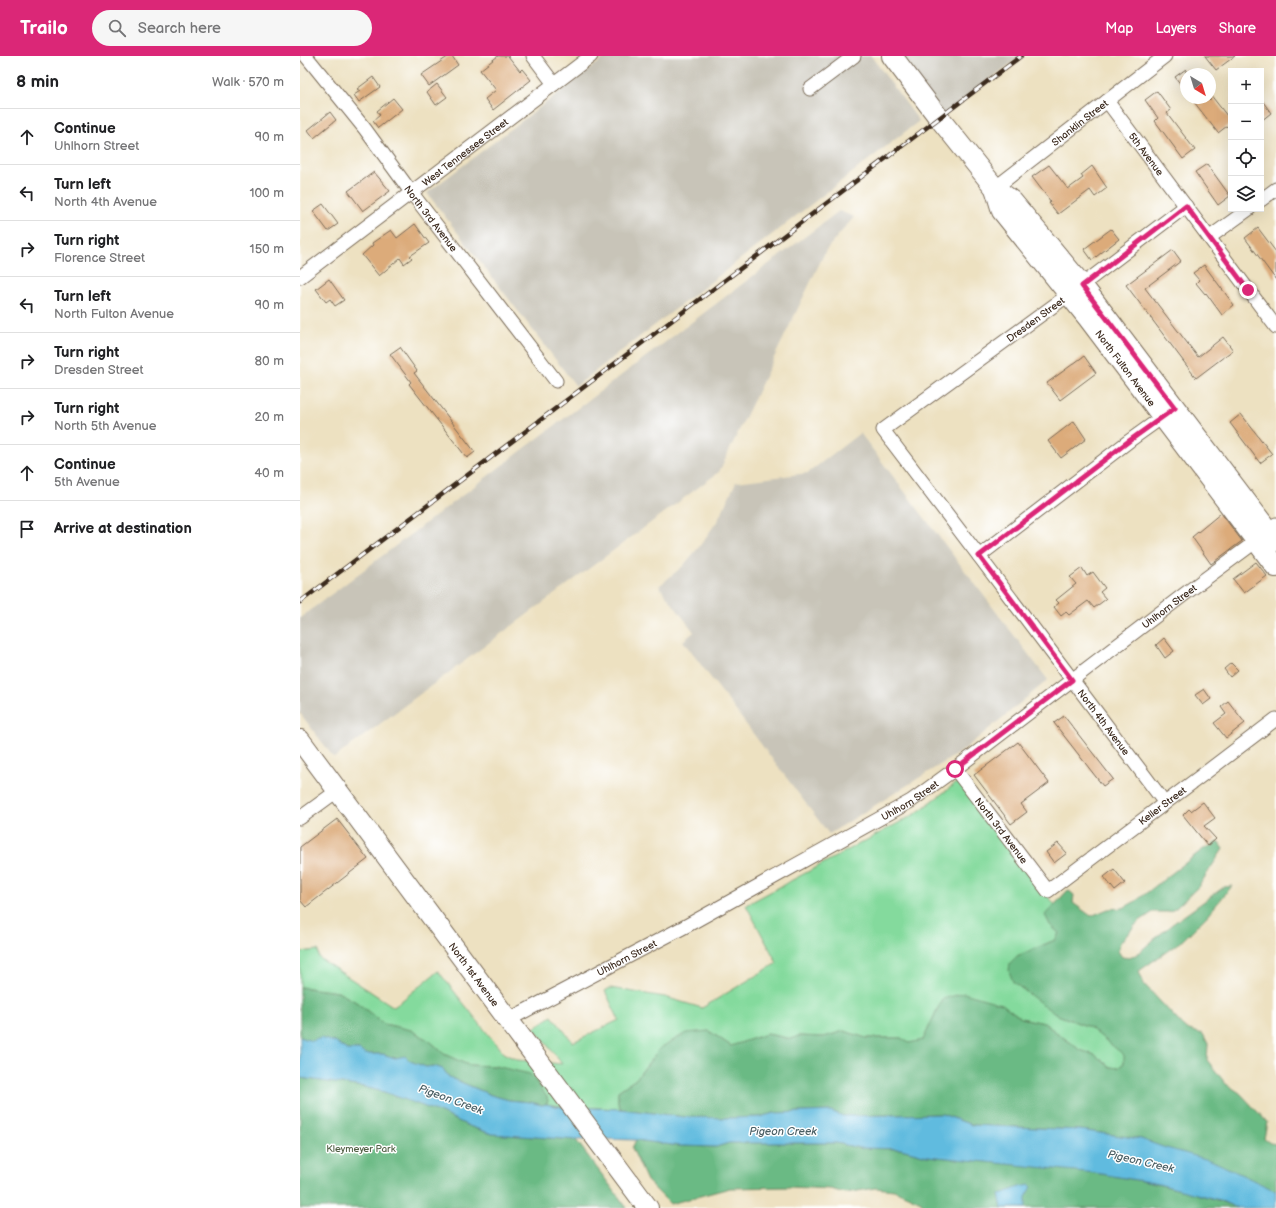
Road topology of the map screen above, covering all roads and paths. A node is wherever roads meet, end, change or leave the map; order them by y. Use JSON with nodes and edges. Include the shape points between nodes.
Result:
{"nodes":[{"id":1,"x":305,"y":56,"type":"edge"},
{"id":2,"x":533,"y":56,"type":"edge"},
{"id":3,"x":590,"y":56,"type":"edge"},
{"id":4,"x":854,"y":56,"type":"edge"},
{"id":5,"x":892,"y":56,"type":"edge"},
{"id":6,"x":1165,"y":56,"type":"edge"},
{"id":7,"x":300,"y":58,"type":"edge"},
{"id":8,"x":554,"y":84,"type":"junction"},
{"id":9,"x":810,"y":89,"type":"dead end"},
{"id":10,"x":1106,"y":101,"type":"junction"},
{"id":11,"x":995,"y":188,"type":"junction"},
{"id":12,"x":1276,"y":189,"type":"edge"},
{"id":13,"x":411,"y":192,"type":"junction"},
{"id":14,"x":1264,"y":198,"type":"edge"},
{"id":15,"x":1186,"y":206,"type":"junction"},
{"id":16,"x":1245,"y":212,"type":"edge"},
{"id":17,"x":1210,"y":238,"type":"junction"},
{"id":18,"x":300,"y":277,"type":"edge"},
{"id":19,"x":1076,"y":290,"type":"junction"},
{"id":20,"x":1276,"y":327,"type":"edge"},
{"id":21,"x":556,"y":381,"type":"dead end"},
{"id":22,"x":1169,"y":412,"type":"junction"},
{"id":23,"x":883,"y":430,"type":"joint"},
{"id":24,"x":1269,"y":534,"type":"edge"},
{"id":25,"x":979,"y":556,"type":"junction"},
{"id":26,"x":1276,"y":567,"type":"edge"},
{"id":27,"x":1072,"y":680,"type":"junction"},
{"id":28,"x":1276,"y":719,"type":"edge"},
{"id":29,"x":300,"y":740,"type":"edge"},
{"id":30,"x":955,"y":769,"type":"junction"},
{"id":31,"x":337,"y":791,"type":"junction"},
{"id":32,"x":1165,"y":803,"type":"junction"},
{"id":33,"x":300,"y":818,"type":"edge"},
{"id":34,"x":1048,"y":891,"type":"joint"},
{"id":35,"x":508,"y":1020,"type":"junction"},
{"id":36,"x":648,"y":1208,"type":"edge"}],
"edges":[{"from":1,"to":7,"type":"street"},
{"from":1,"to":13,"type":"street","name":"North 3rd Avenue"},
{"from":2,"to":8,"type":"street"},
{"from":3,"to":8,"type":"street","name":"West Tennessee Street"},
{"from":4,"to":9,"type":"street"},
{"from":5,"to":11,"type":"main road","name":"North Fulton Avenue"},
{"from":6,"to":10,"type":"street","name":"Shanklin Street"},
{"from":8,"to":13,"type":"street","name":"West Tennessee Street"},
{"from":10,"to":11,"type":"street","name":"Shanklin Street"},
{"from":10,"to":15,"type":"street","name":"5th Avenue"},
{"from":11,"to":19,"type":"main road","name":"North Fulton Avenue","via":[[1012,201]]},
{"from":12,"to":14,"type":"street"},
{"from":13,"to":18,"type":"street","name":"West Tennessee Street"},
{"from":13,"to":21,"type":"street","name":"North 3rd Avenue"},
{"from":15,"to":17,"type":"street","name":"5th Avenue"},
{"from":15,"to":19,"type":"street","name":"Dresden Street"},
{"from":16,"to":17,"type":"street"},
{"from":17,"to":20,"type":"street"},
{"from":19,"to":22,"type":"main road","name":"North Fulton Avenue"},
{"from":19,"to":23,"type":"street","name":"Dresden Street"},
{"from":22,"to":24,"type":"main road","name":"North Fulton Avenue"},
{"from":22,"to":25,"type":"street"},
{"from":23,"to":25,"type":"street","name":"North 4th Avenue"},
{"from":24,"to":26,"type":"main road","name":"North Fulton Avenue"},
{"from":24,"to":27,"type":"street","name":"Uhlhorn Street"},
{"from":25,"to":27,"type":"street","name":"North 4th Avenue"},
{"from":27,"to":30,"type":"street","name":"Uhlhorn Street"},
{"from":27,"to":32,"type":"street","name":"North 4th Avenue"},
{"from":28,"to":32,"type":"street","name":"Keller Street"},
{"from":29,"to":31,"type":"main road","name":"North 1st Avenue"},
{"from":30,"to":34,"type":"street","name":"North 3rd Avenue"},
{"from":30,"to":35,"type":"street","name":"Uhlhorn Street","via":[[896,810],[686,926]]},
{"from":31,"to":33,"type":"street"},
{"from":31,"to":35,"type":"main road","name":"North 1st Avenue"},
{"from":32,"to":34,"type":"street","name":"Keller Street"},
{"from":35,"to":36,"type":"main road","name":"North 1st Avenue"}]}
